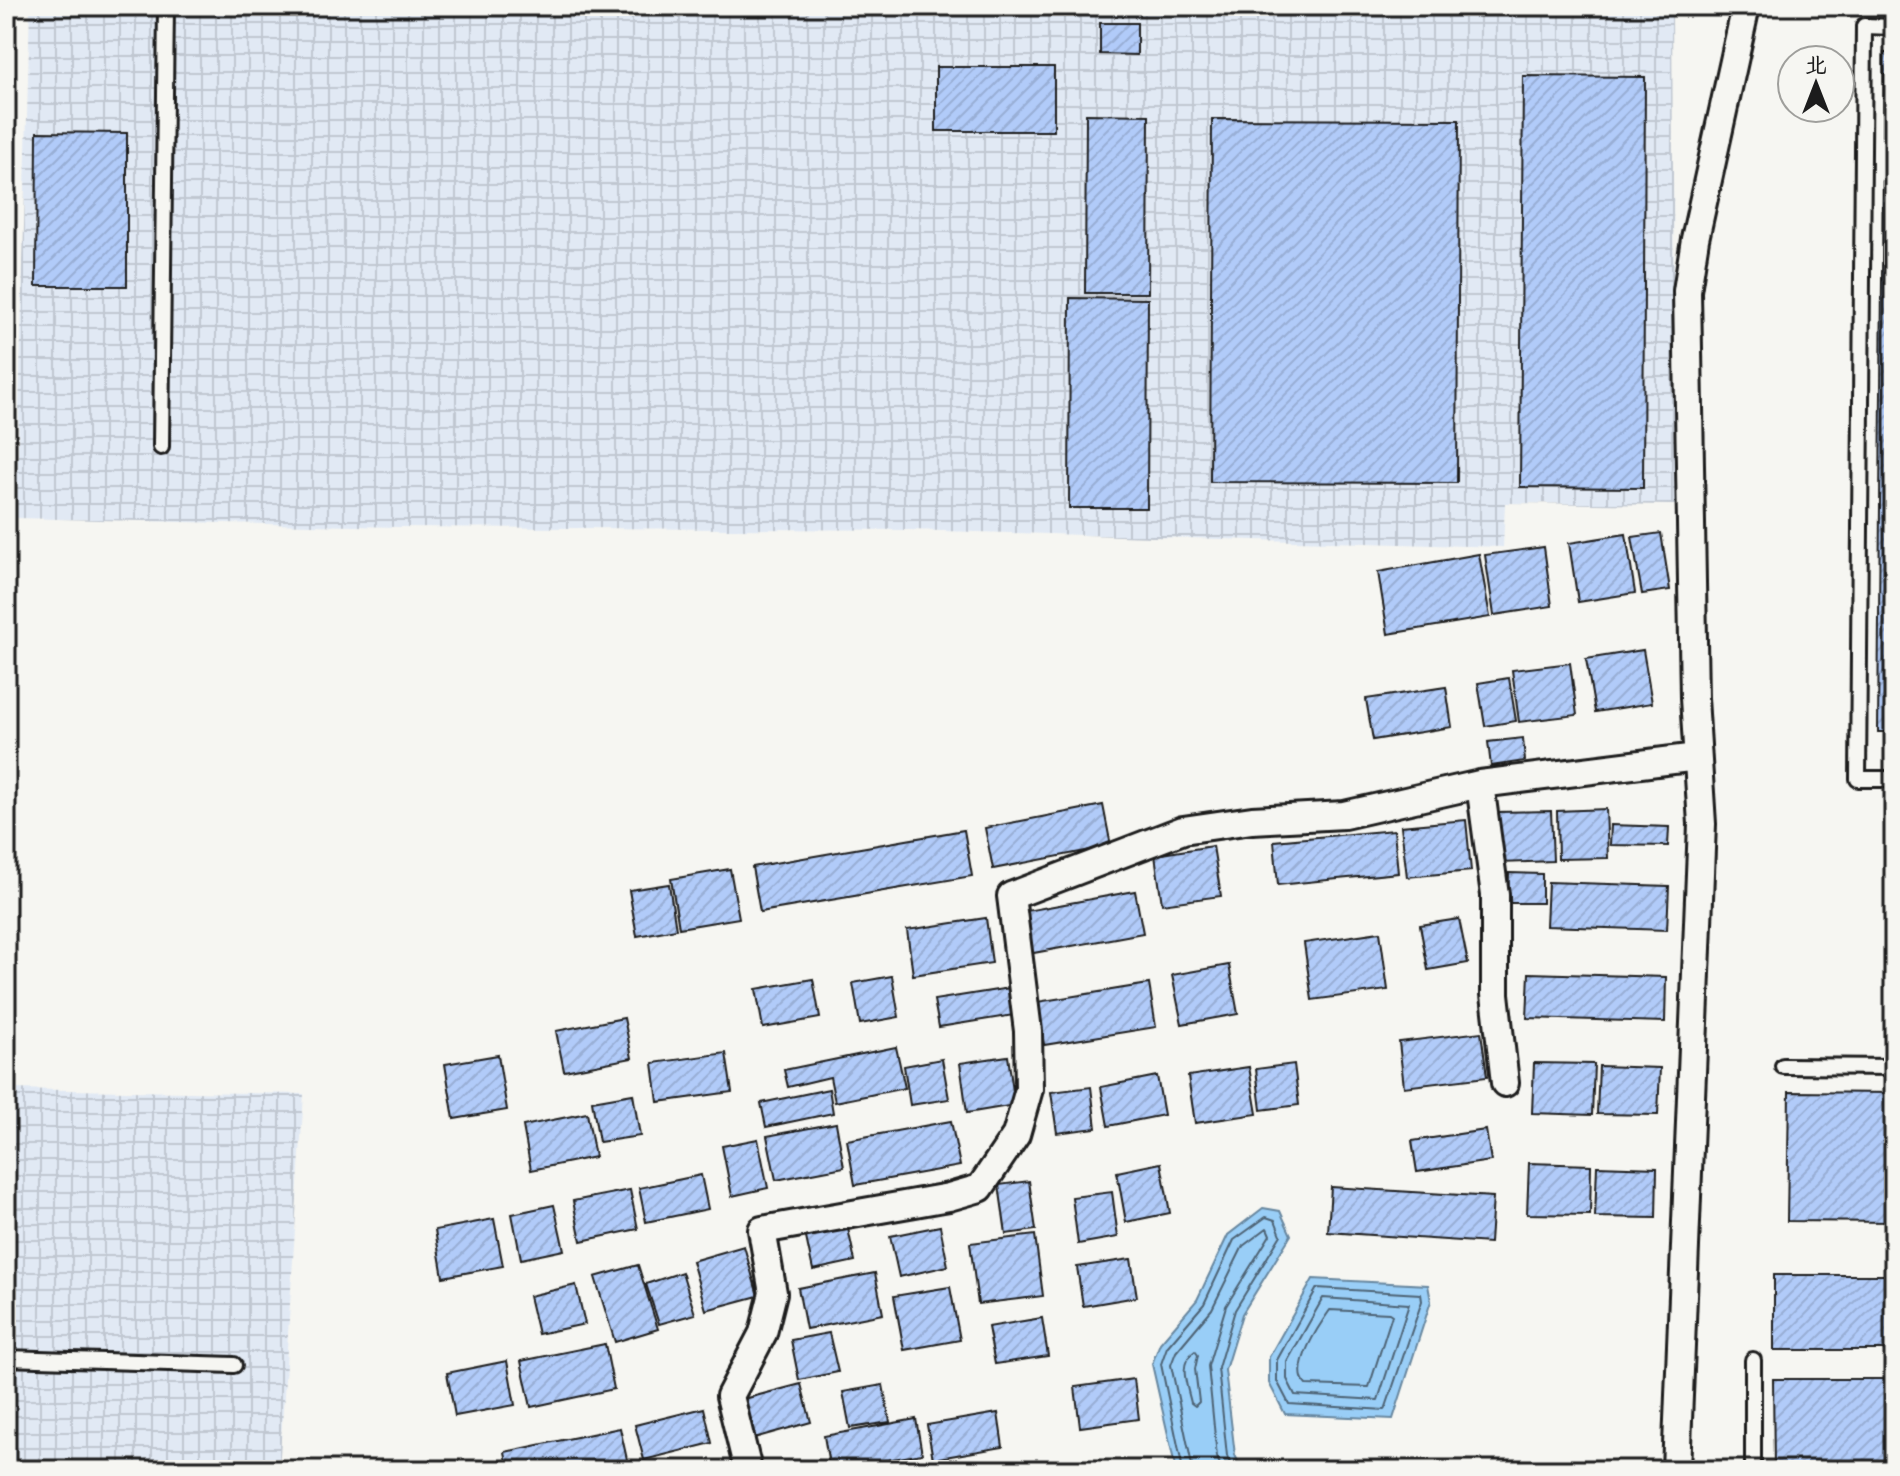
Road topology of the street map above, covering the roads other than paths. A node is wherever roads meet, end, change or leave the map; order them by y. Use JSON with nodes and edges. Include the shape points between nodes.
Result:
{"nodes":[{"id":1,"x":166,"y":6,"type":"edge"},
{"id":2,"x":1746,"y":6,"type":"edge"},
{"id":3,"x":1894,"y":27,"type":"edge"},
{"id":4,"x":161,"y":447,"type":"dead end"},
{"id":5,"x":1697,"y":757,"type":"junction"},
{"id":6,"x":1894,"y":779,"type":"edge"},
{"id":7,"x":1480,"y":784,"type":"junction"},
{"id":8,"x":1783,"y":1066,"type":"dead end"},
{"id":9,"x":1894,"y":1067,"type":"edge"},
{"id":10,"x":1505,"y":1083,"type":"dead end"},
{"id":11,"x":6,"y":1358,"type":"edge"},
{"id":12,"x":1753,"y":1360,"type":"dead end"},
{"id":13,"x":234,"y":1365,"type":"dead end"},
{"id":14,"x":748,"y":1470,"type":"edge"},
{"id":15,"x":1676,"y":1470,"type":"edge"},
{"id":16,"x":1753,"y":1470,"type":"edge"}],
"edges":[{"from":1,"to":4,"type":"lane"},
{"from":2,"to":5,"type":"street","via":[[1687,291]]},
{"from":3,"to":6,"type":"lane","via":[[1864,26],[1858,763],[1858,779]]},
{"from":5,"to":7,"type":"street"},
{"from":5,"to":15,"type":"street","via":[[1702,824]]},
{"from":7,"to":10,"type":"street","via":[[1495,895],[1495,994]]},
{"from":7,"to":14,"type":"street","via":[[1344,815],[1183,830],[1011,896],[1028,1031],[1029,1089],[1016,1135],[980,1188],[762,1230],[773,1293],[763,1333],[730,1396]]},
{"from":8,"to":9,"type":"lane"},
{"from":11,"to":13,"type":"lane"},
{"from":12,"to":16,"type":"lane"}]}
